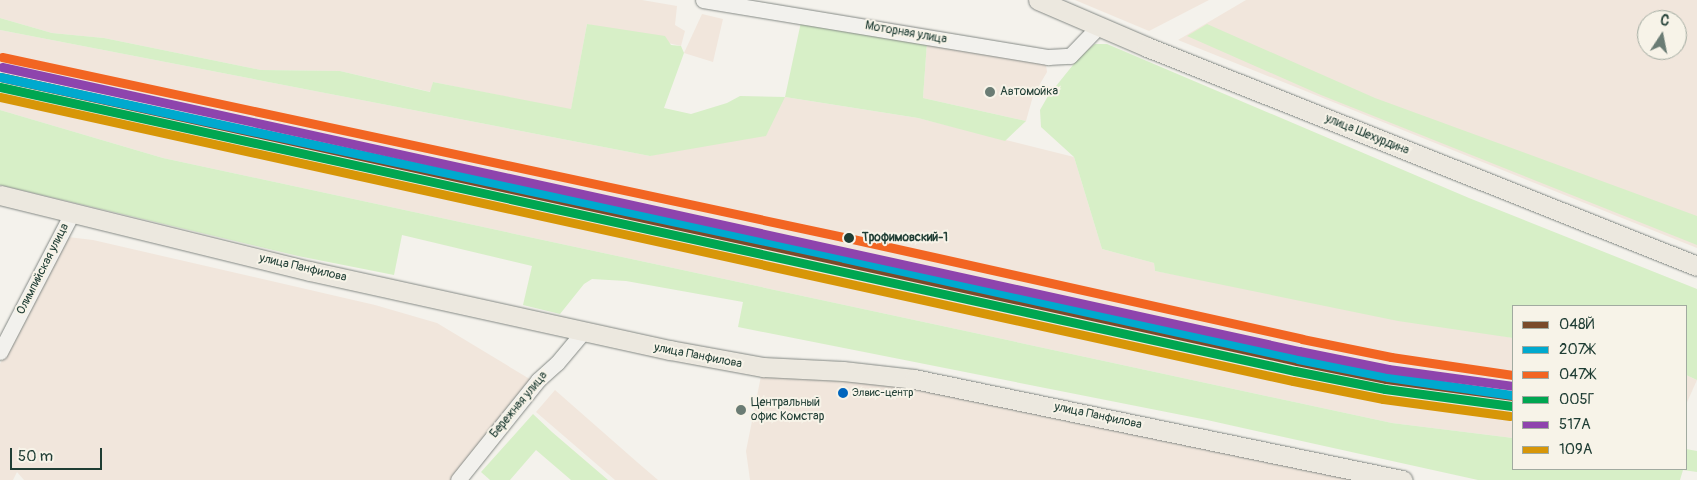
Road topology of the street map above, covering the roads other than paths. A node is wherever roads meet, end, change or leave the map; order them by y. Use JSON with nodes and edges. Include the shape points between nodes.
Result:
{"nodes":[{"id":1,"x":702,"y":0,"type":"edge"},
{"id":2,"x":1038,"y":0,"type":"edge"},
{"id":3,"x":1098,"y":27,"type":"junction"},
{"id":4,"x":0,"y":195,"type":"edge"},
{"id":5,"x":72,"y":213,"type":"junction"},
{"id":6,"x":1697,"y":266,"type":"edge"},
{"id":7,"x":583,"y":332,"type":"junction"},
{"id":8,"x":0,"y":352,"type":"edge"},
{"id":9,"x":462,"y":478,"type":"edge"},
{"id":10,"x":1403,"y":480,"type":"edge"}],
"edges":[{"from":1,"to":3,"type":"street","name":"Моторная улица","via":[[1048,57],[1070,56]]},
{"from":2,"to":3,"type":"main road","name":"улица Шехурдина"},
{"from":3,"to":6,"type":"main road","name":"улица Шехурдина"},
{"from":4,"to":5,"type":"main road","name":"улица Панфилова"},
{"from":5,"to":7,"type":"main road","name":"улица Панфилова","via":[[310,271]]},
{"from":5,"to":8,"type":"street","name":"Олимпийская улица"},
{"from":7,"to":9,"type":"street","name":"Бережная улица","via":[[538,380]]},
{"from":7,"to":10,"type":"main road","name":"улица Панфилова","via":[[743,365],[914,379]]}]}
